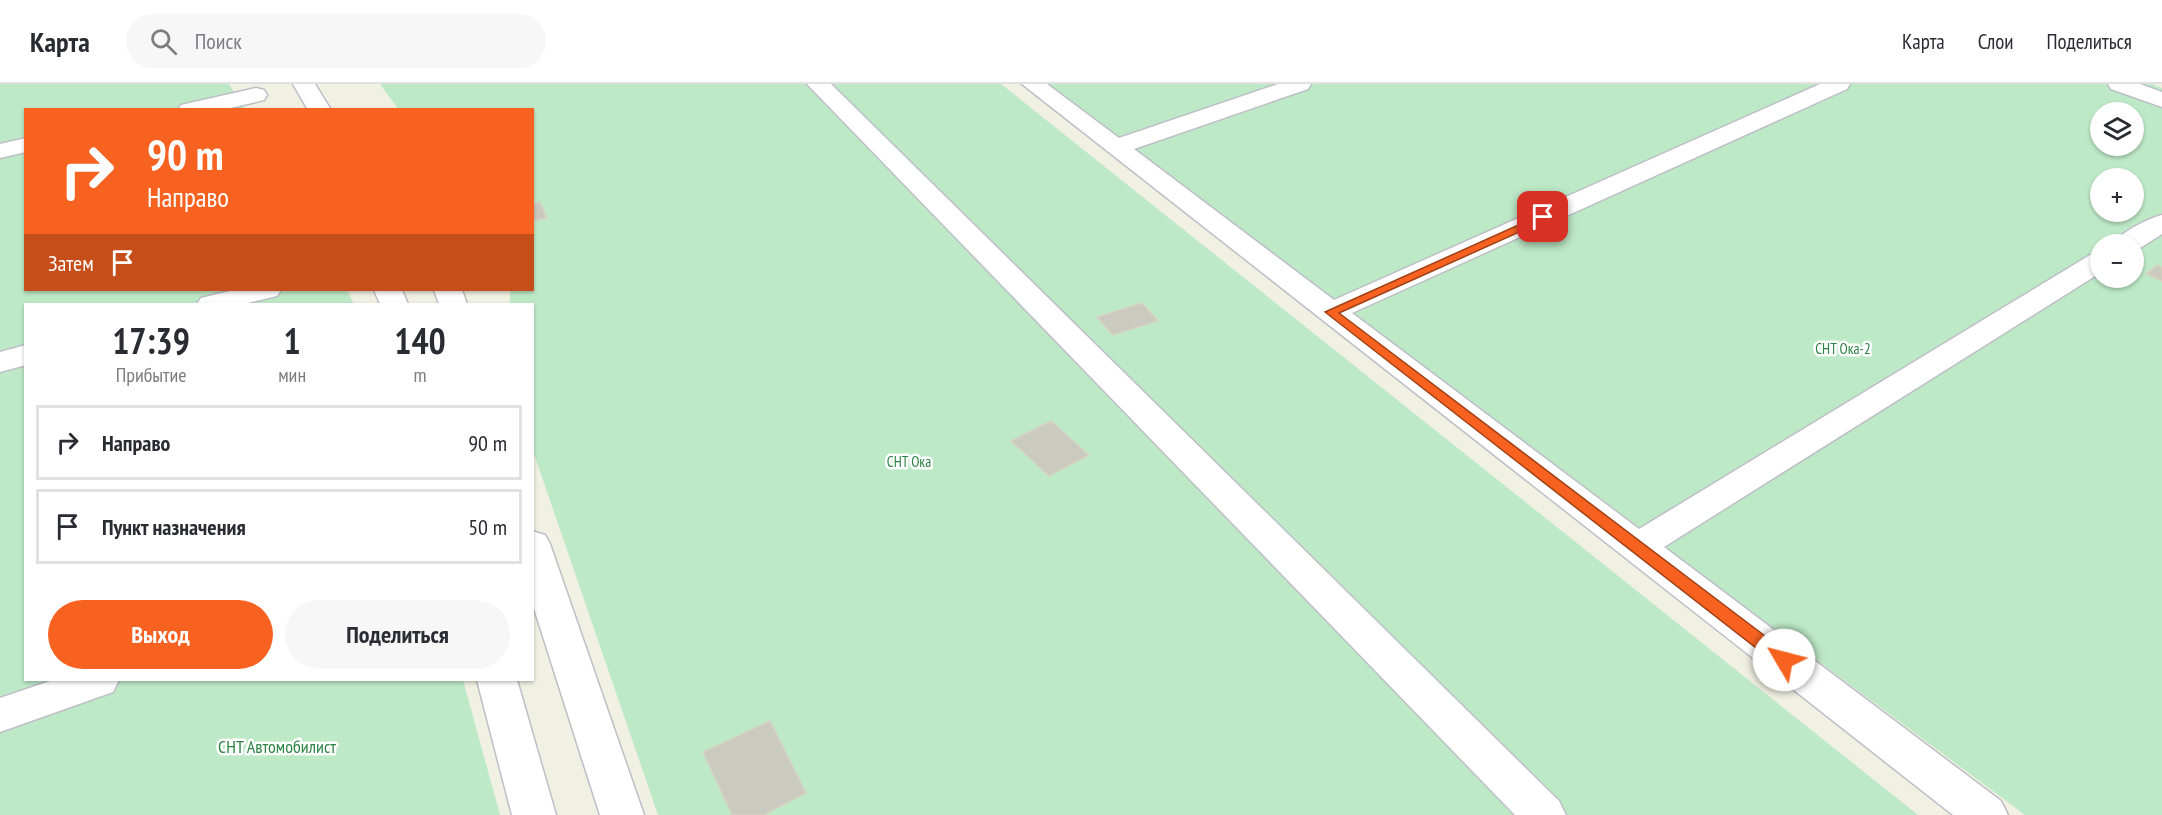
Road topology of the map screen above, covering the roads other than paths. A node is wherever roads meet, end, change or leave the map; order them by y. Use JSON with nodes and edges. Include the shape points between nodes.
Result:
{"nodes":[{"id":1,"x":304,"y":84,"type":"edge"},
{"id":2,"x":818,"y":84,"type":"edge"},
{"id":3,"x":1033,"y":84,"type":"edge"},
{"id":4,"x":1300,"y":84,"type":"edge"},
{"id":5,"x":1839,"y":84,"type":"edge"},
{"id":6,"x":2119,"y":84,"type":"edge"},
{"id":7,"x":256,"y":96,"type":"edge"},
{"id":8,"x":2162,"y":100,"type":"edge"},
{"id":9,"x":199,"y":108,"type":"edge"},
{"id":10,"x":319,"y":108,"type":"edge"},
{"id":11,"x":24,"y":145,"type":"edge"},
{"id":12,"x":1116,"y":147,"type":"junction"},
{"id":13,"x":0,"y":151,"type":"edge"},
{"id":14,"x":2162,"y":223,"type":"edge"},
{"id":15,"x":2144,"y":234,"type":"edge"},
{"id":16,"x":2090,"y":267,"type":"edge"},
{"id":17,"x":263,"y":291,"type":"edge"},
{"id":18,"x":216,"y":303,"type":"edge"},
{"id":19,"x":1331,"y":312,"type":"junction"},
{"id":20,"x":24,"y":356,"type":"edge"},
{"id":21,"x":0,"y":362,"type":"edge"},
{"id":22,"x":1637,"y":547,"type":"junction"},
{"id":23,"x":534,"y":550,"type":"edge"},
{"id":24,"x":96,"y":681,"type":"edge"},
{"id":25,"x":497,"y":681,"type":"edge"},
{"id":26,"x":0,"y":715,"type":"edge"},
{"id":27,"x":534,"y":815,"type":"edge"},
{"id":28,"x":622,"y":815,"type":"edge"},
{"id":29,"x":1544,"y":815,"type":"edge"},
{"id":30,"x":1986,"y":815,"type":"edge"}],
"edges":[{"from":1,"to":10,"type":"street"},
{"from":2,"to":29,"type":"street"},
{"from":3,"to":12,"type":"street"},
{"from":4,"to":12,"type":"street"},
{"from":5,"to":19,"type":"street"},
{"from":6,"to":8,"type":"street"},
{"from":7,"to":9,"type":"street"},
{"from":11,"to":13,"type":"street"},
{"from":12,"to":19,"type":"street"},
{"from":14,"to":15,"type":"street"},
{"from":16,"to":22,"type":"street"},
{"from":17,"to":18,"type":"street"},
{"from":19,"to":22,"type":"street"},
{"from":20,"to":21,"type":"street"},
{"from":22,"to":30,"type":"street"},
{"from":23,"to":28,"type":"street"},
{"from":24,"to":26,"type":"street"},
{"from":25,"to":27,"type":"street"}]}
